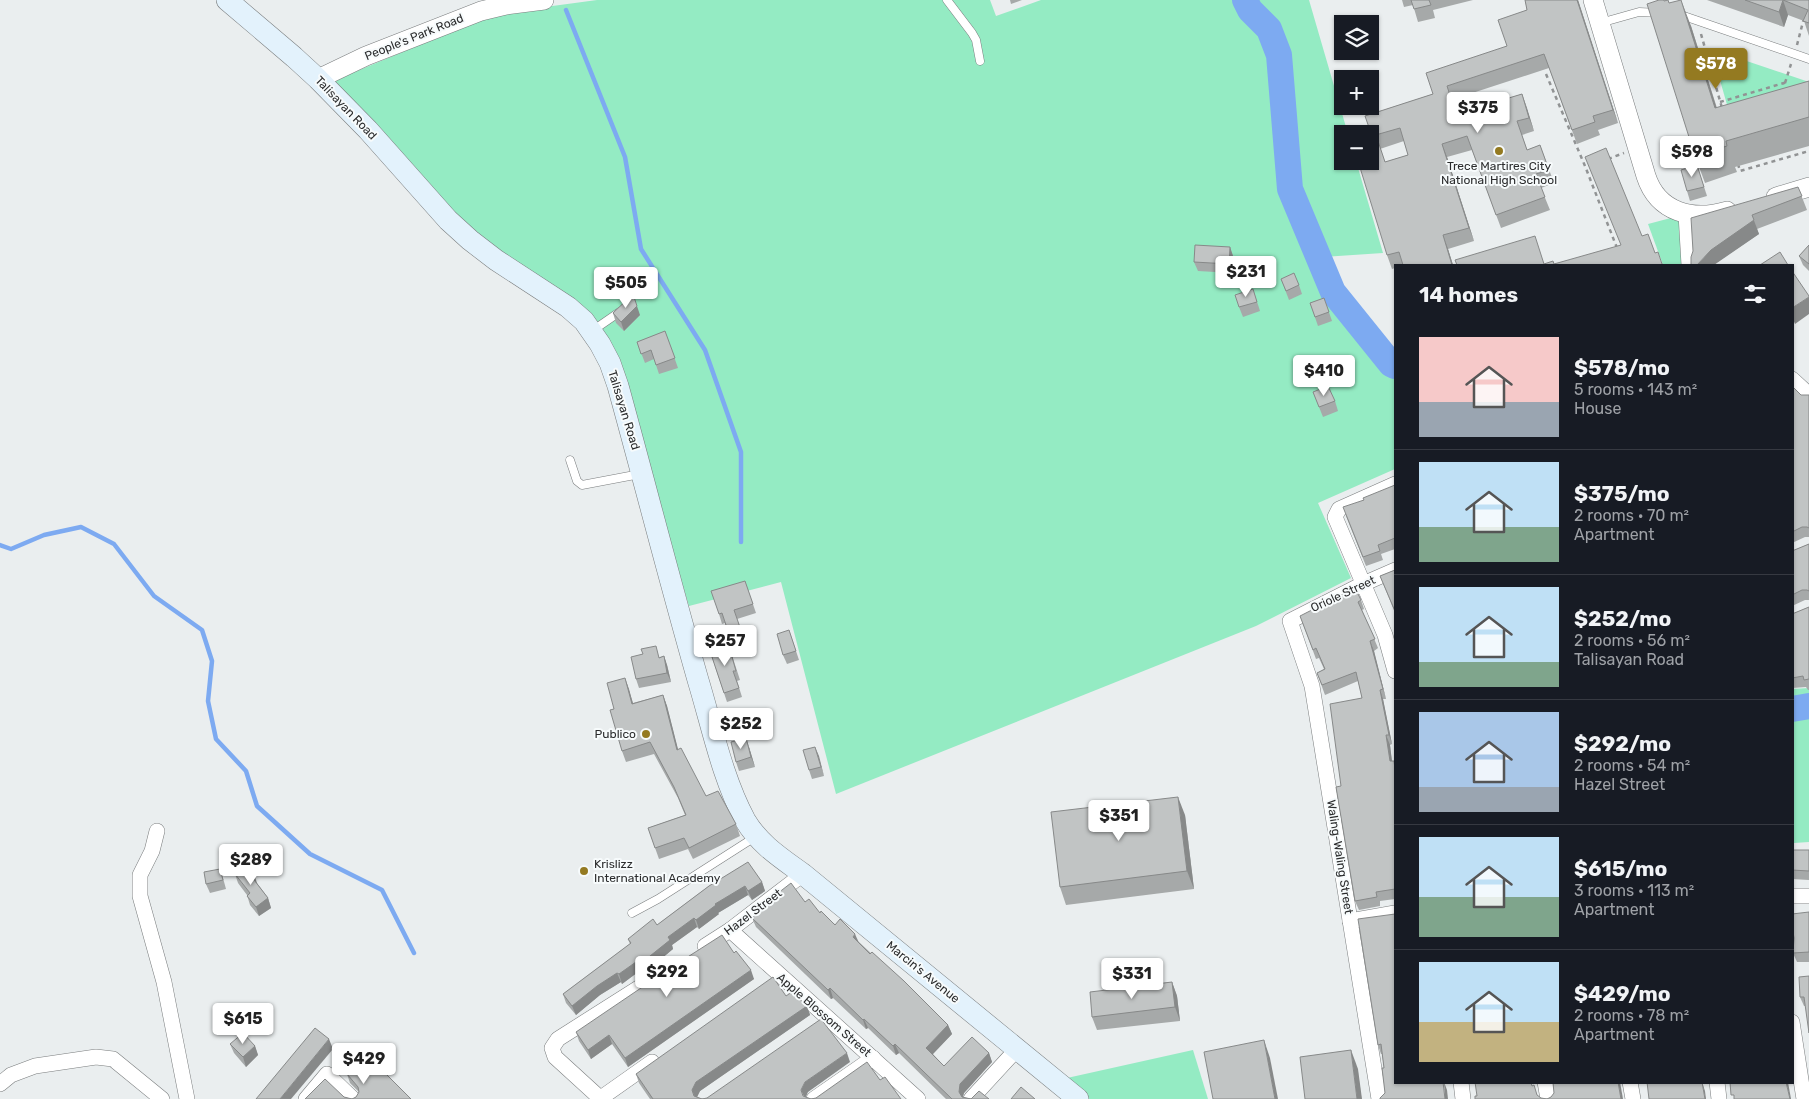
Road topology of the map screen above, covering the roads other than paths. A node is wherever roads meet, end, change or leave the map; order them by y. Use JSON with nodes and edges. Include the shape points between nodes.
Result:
{"nodes":[{"id":1,"x":227,"y":0,"type":"edge"},
{"id":2,"x":544,"y":0,"type":"edge"},
{"id":3,"x":948,"y":0,"type":"edge"},
{"id":4,"x":1593,"y":0,"type":"edge"},
{"id":5,"x":1600,"y":23,"type":"junction"},
{"id":6,"x":1809,"y":59,"type":"edge"},
{"id":7,"x":980,"y":61,"type":"dead end"},
{"id":8,"x":318,"y":79,"type":"junction"},
{"id":9,"x":1809,"y":187,"type":"edge"},
{"id":10,"x":1761,"y":201,"type":"edge"},
{"id":11,"x":1742,"y":206,"type":"edge"},
{"id":12,"x":1686,"y":214,"type":"junction"},
{"id":13,"x":1689,"y":264,"type":"edge"},
{"id":14,"x":621,"y":311,"type":"edge"},
{"id":15,"x":591,"y":331,"type":"junction"},
{"id":16,"x":1794,"y":382,"type":"edge"},
{"id":17,"x":1809,"y":397,"type":"edge"},
{"id":18,"x":570,"y":460,"type":"dead end"},
{"id":19,"x":642,"y":474,"type":"junction"},
{"id":20,"x":1394,"y":484,"type":"edge"},
{"id":21,"x":1394,"y":570,"type":"edge"},
{"id":22,"x":1363,"y":584,"type":"junction"},
{"id":23,"x":1292,"y":618,"type":"joint"},
{"id":24,"x":1394,"y":667,"type":"edge"},
{"id":25,"x":157,"y":831,"type":"dead end"},
{"id":26,"x":761,"y":841,"type":"junction"},
{"id":27,"x":803,"y":874,"type":"junction"},
{"id":28,"x":1794,"y":896,"type":"edge"},
{"id":29,"x":1809,"y":896,"type":"edge"},
{"id":30,"x":632,"y":913,"type":"dead end"},
{"id":31,"x":1394,"y":913,"type":"edge"},
{"id":32,"x":1350,"y":920,"type":"junction"},
{"id":33,"x":730,"y":930,"type":"junction"},
{"id":34,"x":1794,"y":1035,"type":"edge"},
{"id":35,"x":1017,"y":1049,"type":"junction"},
{"id":36,"x":665,"y":1053,"type":"edge"},
{"id":37,"x":873,"y":1058,"type":"junction"},
{"id":38,"x":0,"y":1084,"type":"edge"},
{"id":39,"x":1461,"y":1084,"type":"edge"},
{"id":40,"x":1545,"y":1084,"type":"edge"},
{"id":41,"x":1630,"y":1084,"type":"edge"},
{"id":42,"x":1716,"y":1084,"type":"edge"},
{"id":43,"x":162,"y":1099,"type":"edge"},
{"id":44,"x":187,"y":1099,"type":"edge"},
{"id":45,"x":306,"y":1099,"type":"edge"},
{"id":46,"x":353,"y":1099,"type":"edge"},
{"id":47,"x":601,"y":1099,"type":"edge"},
{"id":48,"x":814,"y":1099,"type":"edge"},
{"id":49,"x":918,"y":1099,"type":"edge"},
{"id":50,"x":971,"y":1099,"type":"edge"},
{"id":51,"x":1078,"y":1099,"type":"edge"},
{"id":52,"x":1379,"y":1099,"type":"edge"},
{"id":53,"x":1463,"y":1099,"type":"edge"},
{"id":54,"x":1548,"y":1099,"type":"edge"},
{"id":55,"x":1633,"y":1099,"type":"edge"},
{"id":56,"x":1719,"y":1099,"type":"edge"},
{"id":57,"x":1804,"y":1099,"type":"edge"}],
"edges":[{"from":1,"to":8,"type":"main road","name":"Talisayan Road"},
{"from":2,"to":8,"type":"street","name":"People's Park Road","via":[[481,11],[366,56]]},
{"from":3,"to":7,"type":"lane","via":[[976,40]]},
{"from":4,"to":5,"type":"street"},
{"from":5,"to":6,"type":"lane","via":[[1638,12],[1678,14]]},
{"from":5,"to":12,"type":"street","via":[[1648,184],[1663,203]]},
{"from":8,"to":15,"type":"main road","name":"Talisayan Road","via":[[448,220],[496,260],[568,307]]},
{"from":9,"to":10,"type":"street"},
{"from":11,"to":12,"type":"street","via":[[1714,214]]},
{"from":12,"to":13,"type":"street"},
{"from":14,"to":15,"type":"lane"},
{"from":15,"to":19,"type":"main road","name":"Talisayan Road","via":[[610,363]]},
{"from":16,"to":17,"type":"street"},
{"from":18,"to":19,"type":"lane","via":[[580,484]]},
{"from":19,"to":26,"type":"main road","name":"Talisayan Road","via":[[724,770],[746,821]]},
{"from":20,"to":22,"type":"street","via":[[1339,509],[1335,515]]},
{"from":21,"to":22,"type":"street","name":"Oriole Street"},
{"from":22,"to":23,"type":"street","name":"Oriole Street"},
{"from":22,"to":24,"type":"street","via":[[1385,635]]},
{"from":23,"to":32,"type":"street","name":"Waling-Waling Street","via":[[1290,623],[1312,686]]},
{"from":25,"to":44,"type":"street","via":[[152,851],[140,875],[140,896],[164,982]]},
{"from":26,"to":27,"type":"main road","name":"Marcin's Avenue"},
{"from":26,"to":30,"type":"lane"},
{"from":27,"to":33,"type":"street","name":"Hazel Street"},
{"from":27,"to":35,"type":"main road","name":"Marcin's Avenue"},
{"from":28,"to":29,"type":"street"},
{"from":31,"to":32,"type":"street"},
{"from":32,"to":52,"type":"street","name":"Waling-Waling Street"},
{"from":33,"to":37,"type":"street","name":"Apple Blossom Street","via":[[773,977]]},
{"from":33,"to":47,"type":"street","name":"Hazel Street","via":[[558,1040],[552,1048],[555,1057]]},
{"from":34,"to":57,"type":"street"},
{"from":35,"to":50,"type":"street"},
{"from":35,"to":51,"type":"main road","name":"Marcin's Avenue"},
{"from":36,"to":47,"type":"street"},
{"from":37,"to":48,"type":"street"},
{"from":37,"to":49,"type":"street","name":"Apple Blossom Street"},
{"from":38,"to":43,"type":"street","via":[[11,1075],[35,1066],[96,1057],[113,1059]]},
{"from":39,"to":53,"type":"street"},
{"from":40,"to":54,"type":"street"},
{"from":41,"to":55,"type":"street"},
{"from":42,"to":56,"type":"street"},
{"from":45,"to":46,"type":"street","via":[[327,1074]]}]}
